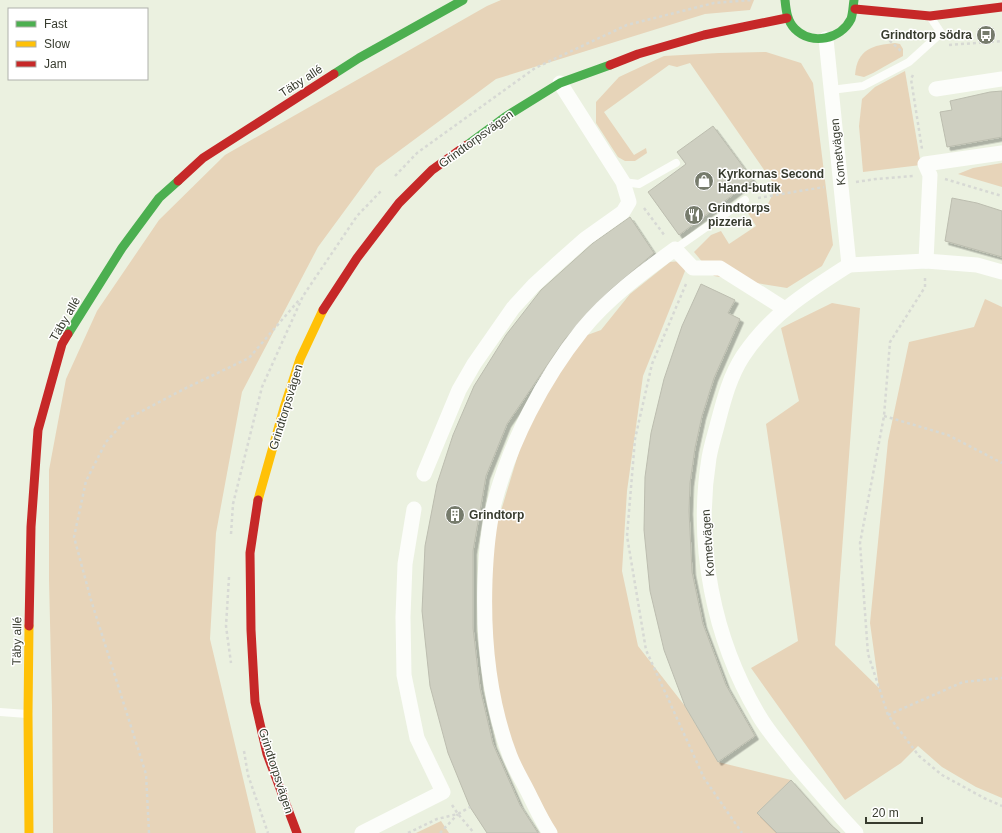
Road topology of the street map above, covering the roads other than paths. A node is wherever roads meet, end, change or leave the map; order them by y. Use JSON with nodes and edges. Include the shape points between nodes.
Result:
{"nodes":[{"id":1,"x":463,"y":0,"type":"edge"},
{"id":2,"x":785,"y":0,"type":"edge"},
{"id":3,"x":854,"y":5,"type":"edge"},
{"id":4,"x":1002,"y":7,"type":"edge"},
{"id":5,"x":930,"y":16,"type":"junction"},
{"id":6,"x":787,"y":18,"type":"junction"},
{"id":7,"x":826,"y":39,"type":"junction"},
{"id":8,"x":1002,"y":79,"type":"edge"},
{"id":9,"x":560,"y":83,"type":"junction"},
{"id":10,"x":936,"y":89,"type":"dead end"},
{"id":11,"x":831,"y":90,"type":"junction"},
{"id":12,"x":1002,"y":153,"type":"edge"},
{"id":13,"x":676,"y":163,"type":"dead end"},
{"id":14,"x":623,"y":182,"type":"junction"},
{"id":15,"x":745,"y":200,"type":"road end"},
{"id":16,"x":675,"y":249,"type":"junction"},
{"id":17,"x":926,"y":261,"type":"junction"},
{"id":18,"x":849,"y":265,"type":"junction"},
{"id":19,"x":1002,"y":272,"type":"edge"},
{"id":20,"x":785,"y":309,"type":"junction"},
{"id":21,"x":424,"y":474,"type":"dead end"},
{"id":22,"x":414,"y":509,"type":"dead end"},
{"id":23,"x":0,"y":712,"type":"edge"},
{"id":24,"x":28,"y":714,"type":"junction"},
{"id":25,"x":29,"y":833,"type":"edge"},
{"id":26,"x":297,"y":833,"type":"edge"},
{"id":27,"x":362,"y":833,"type":"edge"},
{"id":28,"x":550,"y":833,"type":"edge"},
{"id":29,"x":856,"y":833,"type":"edge"}],
"edges":[{"from":1,"to":24,"type":"street","name":"Täby allé","via":[[359,58],[204,158],[159,198],[122,248],[62,344],[38,430],[31,527]]},
{"from":2,"to":6,"type":"street"},
{"from":3,"to":5,"type":"street","via":[[883,13]]},
{"from":3,"to":7,"type":"street","via":[[848,26],[834,37]]},
{"from":4,"to":5,"type":"street"},
{"from":5,"to":11,"type":"lane","via":[[941,33],[910,62],[863,86]]},
{"from":6,"to":7,"type":"street","via":[[792,26],[807,38]]},
{"from":6,"to":9,"type":"street","name":"Grindtorpsvägen","via":[[704,35],[638,54]]},
{"from":7,"to":11,"type":"street","name":"Kometvägen"},
{"from":8,"to":10,"type":"street"},
{"from":9,"to":14,"type":"street"},
{"from":9,"to":26,"type":"street","name":"Grindtorpsvägen","via":[[505,117],[432,170],[399,203],[357,258],[325,307],[300,359],[258,502],[250,553],[255,702],[267,754]]},
{"from":11,"to":18,"type":"street","name":"Kometvägen"},
{"from":12,"to":17,"type":"street","via":[[927,169]]},
{"from":13,"to":14,"type":"lane","via":[[639,184]]},
{"from":14,"to":21,"type":"street","via":[[629,202],[623,212],[585,239],[534,285],[488,342],[460,390]]},
{"from":15,"to":16,"type":"lane"},
{"from":16,"to":20,"type":"street","via":[[693,268],[720,268]]},
{"from":16,"to":28,"type":"street","via":[[623,289],[583,329],[567,351],[544,385],[517,437],[494,504],[488,534],[484,593],[484,619],[493,696],[510,756]]},
{"from":17,"to":18,"type":"street","name":"Kometvägen"},
{"from":17,"to":19,"type":"street","name":"Kometvägen","via":[[977,265]]},
{"from":18,"to":20,"type":"street","name":"Kometvägen","via":[[809,290]]},
{"from":20,"to":29,"type":"street","name":"Kometvägen","via":[[758,336],[742,357],[727,388],[710,458],[706,492],[706,548],[714,608],[741,682],[758,715],[835,811]]},
{"from":22,"to":27,"type":"street","via":[[405,564],[404,675],[417,738],[443,792]]},
{"from":23,"to":24,"type":"lane"},
{"from":24,"to":25,"type":"street","name":"Täby allé"}]}
